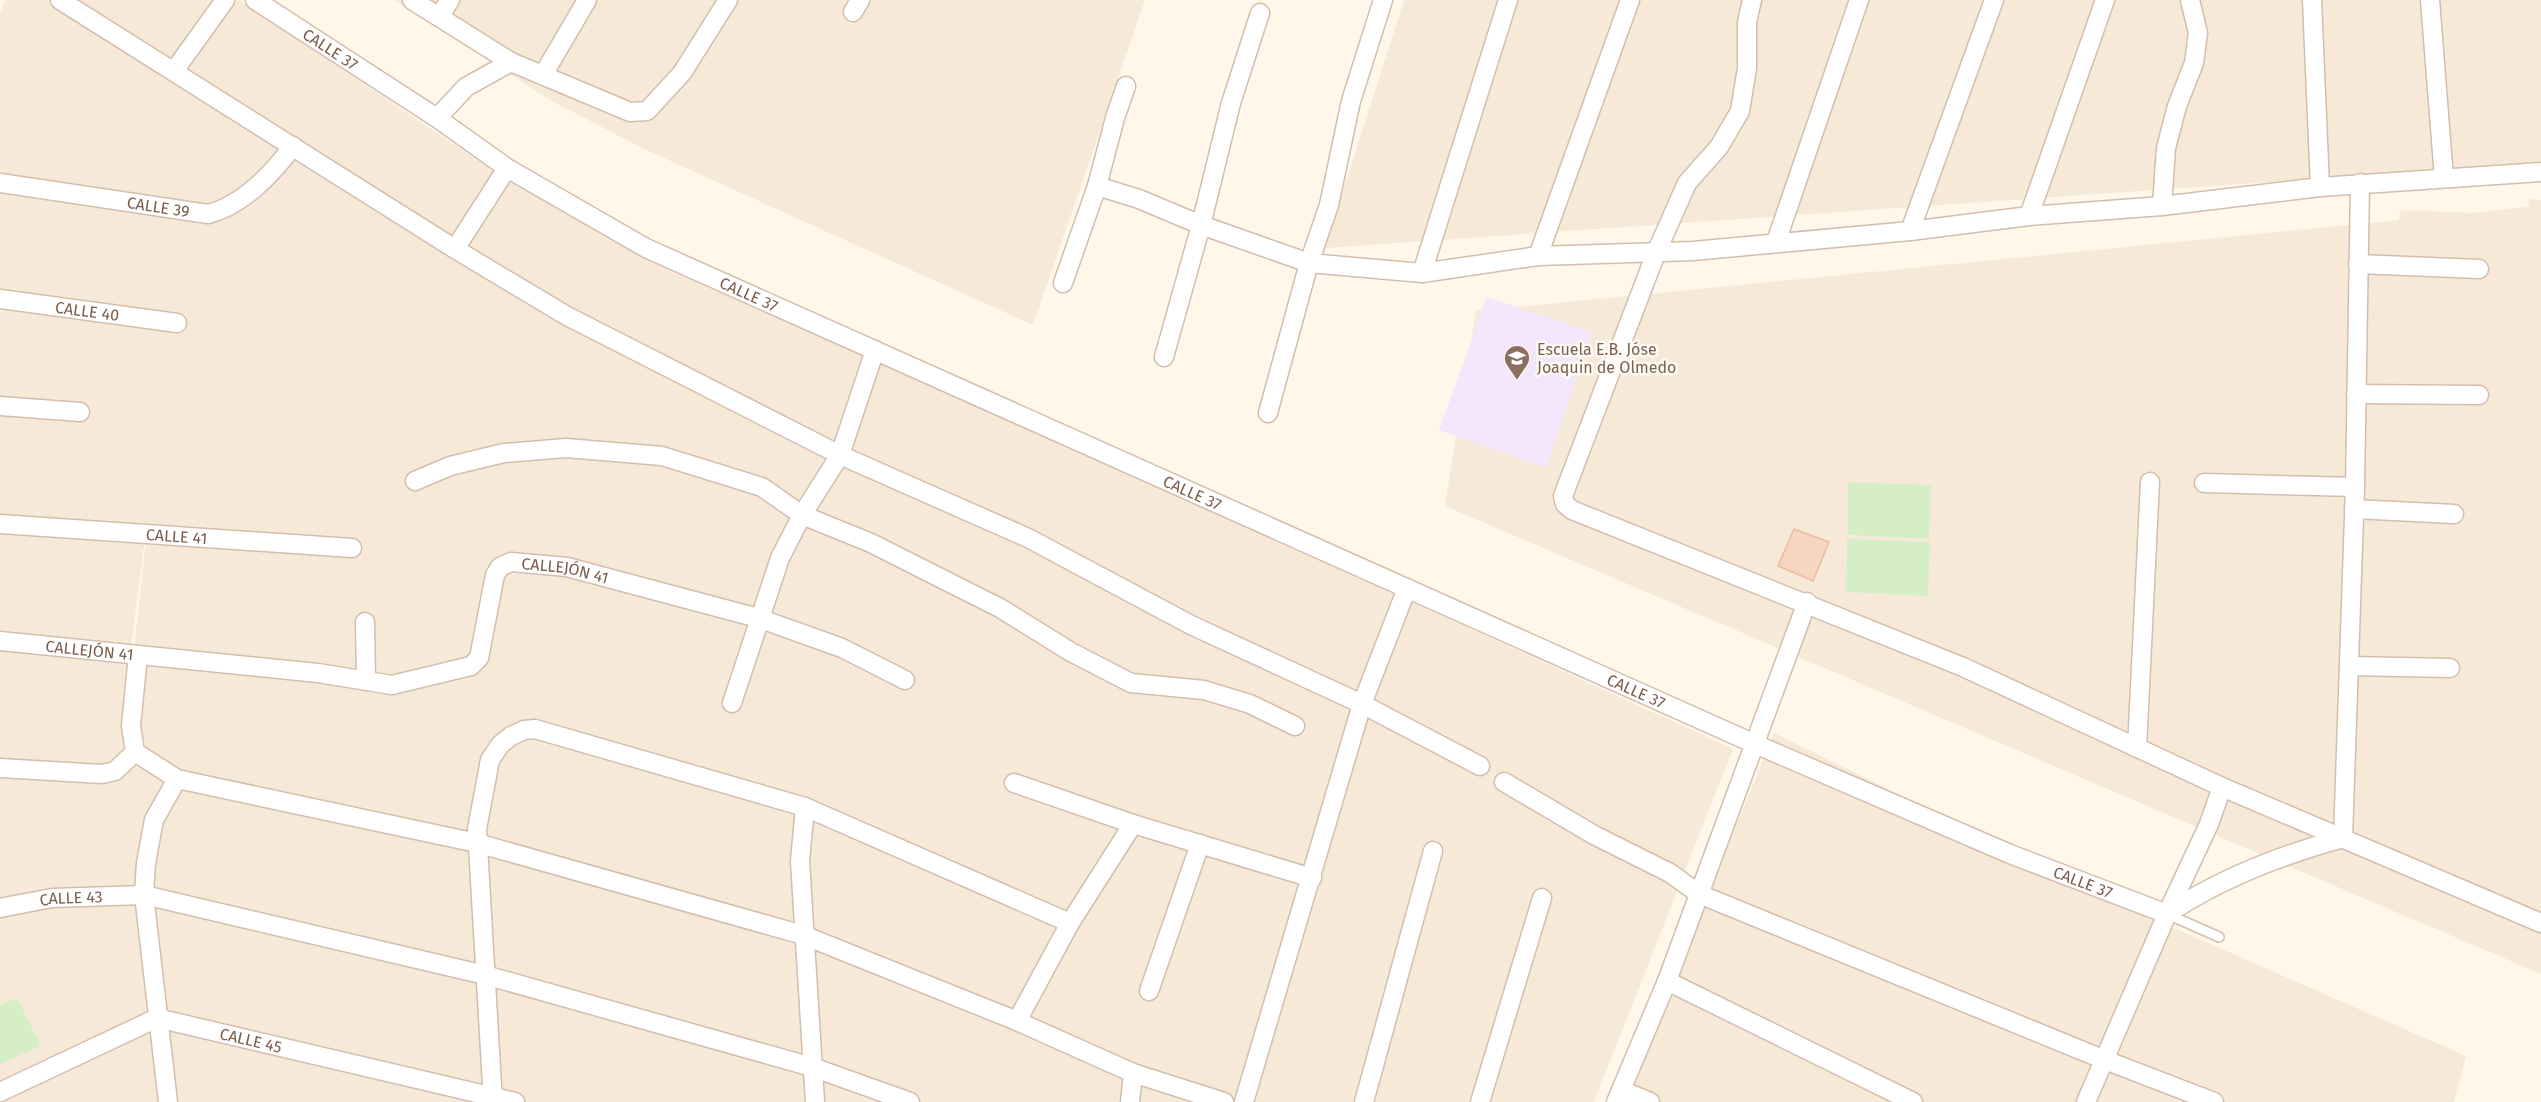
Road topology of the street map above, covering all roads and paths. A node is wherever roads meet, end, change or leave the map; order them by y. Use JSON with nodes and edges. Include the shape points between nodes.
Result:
{"nodes":[{"id":1,"x":60,"y":0,"type":"edge"},
{"id":2,"x":225,"y":0,"type":"edge"},
{"id":3,"x":412,"y":0,"type":"edge"},
{"id":4,"x":450,"y":0,"type":"edge"},
{"id":5,"x":587,"y":0,"type":"edge"},
{"id":6,"x":728,"y":0,"type":"edge"},
{"id":7,"x":1383,"y":0,"type":"edge"},
{"id":8,"x":1508,"y":0,"type":"edge"},
{"id":9,"x":1630,"y":0,"type":"edge"},
{"id":10,"x":1752,"y":0,"type":"edge"},
{"id":11,"x":1859,"y":0,"type":"edge"},
{"id":12,"x":1994,"y":0,"type":"edge"},
{"id":13,"x":2190,"y":0,"type":"edge"},
{"id":14,"x":2312,"y":0,"type":"edge"},
{"id":15,"x":2430,"y":0,"type":"edge"},
{"id":16,"x":265,"y":1,"type":"edge"},
{"id":17,"x":2101,"y":1,"type":"edge"},
{"id":18,"x":1260,"y":13,"type":"dead end"},
{"id":19,"x":439,"y":17,"type":"junction"},
{"id":20,"x":511,"y":62,"type":"junction"},
{"id":21,"x":174,"y":71,"type":"junction"},
{"id":22,"x":543,"y":75,"type":"junction"},
{"id":23,"x":1126,"y":86,"type":"dead end"},
{"id":24,"x":437,"y":118,"type":"junction"},
{"id":25,"x":293,"y":146,"type":"junction"},
{"id":26,"x":507,"y":168,"type":"junction"},
{"id":27,"x":2541,"y":172,"type":"edge"},
{"id":28,"x":2444,"y":178,"type":"junction"},
{"id":29,"x":0,"y":183,"type":"edge"},
{"id":30,"x":2360,"y":183,"type":"junction"},
{"id":31,"x":1097,"y":186,"type":"junction"},
{"id":32,"x":2320,"y":187,"type":"junction"},
{"id":33,"x":2162,"y":206,"type":"junction"},
{"id":34,"x":2029,"y":216,"type":"junction"},
{"id":35,"x":1201,"y":225,"type":"junction"},
{"id":36,"x":1910,"y":231,"type":"junction"},
{"id":37,"x":1776,"y":242,"type":"junction"},
{"id":38,"x":455,"y":249,"type":"junction"},
{"id":39,"x":1656,"y":254,"type":"junction"},
{"id":40,"x":1538,"y":256,"type":"junction"},
{"id":41,"x":1309,"y":262,"type":"junction"},
{"id":42,"x":2358,"y":264,"type":"junction"},
{"id":43,"x":2479,"y":269,"type":"dead end"},
{"id":44,"x":1422,"y":273,"type":"junction"},
{"id":45,"x":1064,"y":283,"type":"dead end"},
{"id":46,"x":0,"y":299,"type":"edge"},
{"id":47,"x":177,"y":323,"type":"dead end"},
{"id":48,"x":875,"y":350,"type":"junction"},
{"id":49,"x":1164,"y":357,"type":"dead end"},
{"id":50,"x":2356,"y":394,"type":"junction"},
{"id":51,"x":2479,"y":395,"type":"dead end"},
{"id":52,"x":0,"y":406,"type":"edge"},
{"id":53,"x":80,"y":412,"type":"dead end"},
{"id":54,"x":1268,"y":413,"type":"dead end"},
{"id":55,"x":840,"y":454,"type":"junction"},
{"id":56,"x":415,"y":481,"type":"dead end"},
{"id":57,"x":2150,"y":482,"type":"dead end"},
{"id":58,"x":2204,"y":483,"type":"dead end"},
{"id":59,"x":2355,"y":487,"type":"junction"},
{"id":60,"x":2355,"y":509,"type":"junction"},
{"id":61,"x":802,"y":514,"type":"junction"},
{"id":62,"x":2454,"y":514,"type":"dead end"},
{"id":63,"x":0,"y":524,"type":"edge"},
{"id":64,"x":352,"y":548,"type":"dead end"},
{"id":65,"x":1407,"y":588,"type":"junction"},
{"id":66,"x":1807,"y":602,"type":"junction"},
{"id":67,"x":758,"y":618,"type":"junction"},
{"id":68,"x":365,"y":622,"type":"dead end"},
{"id":69,"x":0,"y":641,"type":"edge"},
{"id":70,"x":138,"y":655,"type":"junction"},
{"id":71,"x":2349,"y":666,"type":"junction"},
{"id":72,"x":2450,"y":668,"type":"dead end"},
{"id":73,"x":905,"y":680,"type":"dead end"},
{"id":74,"x":366,"y":681,"type":"junction"},
{"id":75,"x":732,"y":703,"type":"dead end"},
{"id":76,"x":1362,"y":704,"type":"junction"},
{"id":77,"x":1295,"y":726,"type":"dead end"},
{"id":78,"x":1755,"y":744,"type":"junction"},
{"id":79,"x":2137,"y":748,"type":"junction"},
{"id":80,"x":135,"y":753,"type":"junction"},
{"id":81,"x":1480,"y":766,"type":"dead end"},
{"id":82,"x":0,"y":768,"type":"edge"},
{"id":83,"x":177,"y":779,"type":"junction"},
{"id":84,"x":1504,"y":782,"type":"dead end"},
{"id":85,"x":1014,"y":783,"type":"dead end"},
{"id":86,"x":2222,"y":787,"type":"junction"},
{"id":87,"x":805,"y":807,"type":"junction"},
{"id":88,"x":1133,"y":824,"type":"junction"},
{"id":89,"x":2343,"y":838,"type":"junction"},
{"id":90,"x":477,"y":843,"type":"junction"},
{"id":91,"x":1200,"y":844,"type":"junction"},
{"id":92,"x":1433,"y":851,"type":"dead end"},
{"id":93,"x":1312,"y":878,"type":"junction"},
{"id":94,"x":1699,"y":894,"type":"junction"},
{"id":95,"x":144,"y":895,"type":"junction"},
{"id":96,"x":1542,"y":898,"type":"dead end"},
{"id":97,"x":0,"y":908,"type":"edge"},
{"id":98,"x":2167,"y":914,"type":"junction"},
{"id":99,"x":1070,"y":923,"type":"junction"},
{"id":100,"x":2541,"y":923,"type":"edge"},
{"id":101,"x":803,"y":934,"type":"junction"},
{"id":102,"x":2219,"y":937,"type":"dead end"},
{"id":103,"x":485,"y":975,"type":"junction"},
{"id":104,"x":1667,"y":981,"type":"junction"},
{"id":105,"x":1149,"y":991,"type":"dead end"},
{"id":106,"x":157,"y":1018,"type":"junction"},
{"id":107,"x":1017,"y":1021,"type":"junction"},
{"id":108,"x":2105,"y":1060,"type":"junction"},
{"id":109,"x":812,"y":1067,"type":"junction"},
{"id":110,"x":1133,"y":1073,"type":"junction"},
{"id":111,"x":0,"y":1092,"type":"edge"},
{"id":112,"x":1619,"y":1096,"type":"edge"},
{"id":113,"x":493,"y":1099,"type":"edge"},
{"id":114,"x":168,"y":1102,"type":"edge"},
{"id":115,"x":515,"y":1102,"type":"edge"},
{"id":116,"x":815,"y":1102,"type":"edge"},
{"id":117,"x":910,"y":1102,"type":"edge"},
{"id":118,"x":1130,"y":1102,"type":"edge"},
{"id":119,"x":1224,"y":1102,"type":"edge"},
{"id":120,"x":1244,"y":1102,"type":"edge"},
{"id":121,"x":1364,"y":1102,"type":"edge"},
{"id":122,"x":1480,"y":1102,"type":"edge"},
{"id":123,"x":1650,"y":1102,"type":"edge"},
{"id":124,"x":1912,"y":1102,"type":"edge"},
{"id":125,"x":2086,"y":1102,"type":"edge"},
{"id":126,"x":2214,"y":1102,"type":"edge"}],
"edges":[{"from":1,"to":21,"type":"street"},
{"from":2,"to":21,"type":"street"},
{"from":3,"to":19,"type":"street"},
{"from":4,"to":19,"type":"street"},
{"from":5,"to":22,"type":"street"},
{"from":6,"to":22,"type":"street","via":[[682,73],[646,111],[630,112]]},
{"from":7,"to":41,"type":"street","via":[[1351,101],[1329,205]]},
{"from":8,"to":44,"type":"street"},
{"from":9,"to":40,"type":"street"},
{"from":10,"to":39,"type":"street","via":[[1740,111],[1719,147],[1687,183]]},
{"from":11,"to":37,"type":"street"},
{"from":12,"to":36,"type":"street"},
{"from":13,"to":33,"type":"street","via":[[2198,33],[2194,63],[2166,148]]},
{"from":14,"to":32,"type":"street"},
{"from":15,"to":28,"type":"street"},
{"from":16,"to":24,"type":"street","name":"CALLE 37"},
{"from":17,"to":34,"type":"street"},
{"from":18,"to":35,"type":"street","via":[[1231,103]]},
{"from":19,"to":20,"type":"street"},
{"from":20,"to":22,"type":"street"},
{"from":20,"to":24,"type":"street","via":[[466,87]]},
{"from":21,"to":25,"type":"street"},
{"from":23,"to":31,"type":"street"},
{"from":24,"to":26,"type":"street","name":"CALLE 37"},
{"from":25,"to":29,"type":"street","name":"CALLE 39","via":[[276,168],[243,195],[220,211],[208,214]]},
{"from":25,"to":38,"type":"street"},
{"from":26,"to":38,"type":"street"},
{"from":26,"to":48,"type":"street","name":"CALLE 37","via":[[646,248]]},
{"from":27,"to":28,"type":"street"},
{"from":28,"to":30,"type":"street"},
{"from":30,"to":32,"type":"street"},
{"from":30,"to":42,"type":"street"},
{"from":31,"to":35,"type":"street"},
{"from":31,"to":45,"type":"street"},
{"from":32,"to":33,"type":"street"},
{"from":33,"to":34,"type":"street"},
{"from":34,"to":36,"type":"street"},
{"from":35,"to":41,"type":"street"},
{"from":35,"to":49,"type":"street"},
{"from":36,"to":37,"type":"street"},
{"from":37,"to":39,"type":"street"},
{"from":38,"to":55,"type":"street","via":[[567,316]]},
{"from":39,"to":40,"type":"street"},
{"from":39,"to":66,"type":"street","via":[[1563,496],[1565,504]]},
{"from":40,"to":44,"type":"street"},
{"from":41,"to":44,"type":"street"},
{"from":41,"to":54,"type":"street"},
{"from":42,"to":43,"type":"street"},
{"from":42,"to":50,"type":"street"},
{"from":46,"to":47,"type":"street","name":"CALLE 40"},
{"from":48,"to":55,"type":"street"},
{"from":48,"to":65,"type":"street","name":"CALLE 37"},
{"from":50,"to":51,"type":"street"},
{"from":50,"to":59,"type":"street"},
{"from":52,"to":53,"type":"street"},
{"from":55,"to":61,"type":"street"},
{"from":55,"to":76,"type":"street","via":[[1028,538],[1191,625]]},
{"from":56,"to":61,"type":"street","via":[[450,466],[504,453],[566,448],[662,456],[762,487]]},
{"from":57,"to":79,"type":"street"},
{"from":58,"to":59,"type":"street"},
{"from":59,"to":60,"type":"street"},
{"from":60,"to":62,"type":"street"},
{"from":60,"to":71,"type":"street"},
{"from":61,"to":67,"type":"street","via":[[780,558]]},
{"from":61,"to":77,"type":"street","via":[[871,543],[1000,609],[1131,683],[1204,690],[1250,704]]},
{"from":63,"to":64,"type":"street","name":"CALLE 41"},
{"from":65,"to":76,"type":"street"},
{"from":65,"to":78,"type":"street","name":"CALLE 37"},
{"from":66,"to":78,"type":"street"},
{"from":66,"to":79,"type":"street","via":[[1963,667]]},
{"from":67,"to":73,"type":"street","name":"CALLEJÓN 41","via":[[842,648]]},
{"from":67,"to":74,"type":"street","name":"CALLEJÓN 41","via":[[567,567],[511,562],[500,567],[495,575],[479,657],[471,666],[392,685]]},
{"from":67,"to":75,"type":"street"},
{"from":68,"to":74,"type":"street"},
{"from":69,"to":70,"type":"street","name":"CALLEJÓN 41"},
{"from":70,"to":74,"type":"street","name":"CALLEJÓN 41"},
{"from":70,"to":80,"type":"street","via":[[131,726]]},
{"from":71,"to":72,"type":"street"},
{"from":71,"to":89,"type":"street"},
{"from":76,"to":81,"type":"street"},
{"from":76,"to":93,"type":"street"},
{"from":78,"to":94,"type":"street"},
{"from":78,"to":98,"type":"street","name":"CALLE 37","via":[[2010,854]]},
{"from":79,"to":86,"type":"street"},
{"from":80,"to":82,"type":"street","via":[[115,771],[102,774]]},
{"from":80,"to":83,"type":"street"},
{"from":83,"to":90,"type":"street"},
{"from":83,"to":95,"type":"street","via":[[154,820]]},
{"from":84,"to":94,"type":"street","via":[[1594,835],[1670,873]]},
{"from":85,"to":88,"type":"street"},
{"from":86,"to":89,"type":"street"},
{"from":86,"to":98,"type":"street","via":[[2210,824]]},
{"from":87,"to":90,"type":"street","via":[[535,729],[524,730],[500,745],[490,760]]},
{"from":87,"to":99,"type":"street"},
{"from":87,"to":101,"type":"street","via":[[800,861]]},
{"from":88,"to":91,"type":"street"},
{"from":88,"to":99,"type":"street"},
{"from":89,"to":98,"type":"street","via":[[2266,862],[2191,898]]},
{"from":89,"to":100,"type":"street"},
{"from":90,"to":101,"type":"street"},
{"from":90,"to":103,"type":"street"},
{"from":91,"to":93,"type":"street"},
{"from":91,"to":105,"type":"street"},
{"from":92,"to":121,"type":"street"},
{"from":93,"to":120,"type":"street"},
{"from":94,"to":104,"type":"street"},
{"from":94,"to":108,"type":"street"},
{"from":95,"to":97,"type":"street","name":"CALLE 43","via":[[52,898]]},
{"from":95,"to":103,"type":"street","name":"CALLE 43"},
{"from":95,"to":106,"type":"street"},
{"from":96,"to":122,"type":"street"},
{"from":98,"to":102,"type":"lane"},
{"from":98,"to":108,"type":"street"},
{"from":99,"to":107,"type":"street"},
{"from":101,"to":107,"type":"street"},
{"from":101,"to":109,"type":"street"},
{"from":103,"to":109,"type":"street","name":"CALLE 43"},
{"from":103,"to":113,"type":"street"},
{"from":104,"to":112,"type":"street"},
{"from":104,"to":124,"type":"street"},
{"from":106,"to":111,"type":"street"},
{"from":106,"to":113,"type":"street","name":"CALLE 45"},
{"from":106,"to":114,"type":"street"},
{"from":107,"to":110,"type":"street"},
{"from":108,"to":125,"type":"street"},
{"from":108,"to":126,"type":"street"},
{"from":109,"to":116,"type":"street"},
{"from":109,"to":117,"type":"street","name":"CALLE 43"},
{"from":110,"to":118,"type":"street"},
{"from":110,"to":119,"type":"street"},
{"from":112,"to":123,"type":"street"},
{"from":113,"to":115,"type":"street","name":"CALLE 45"}]}
